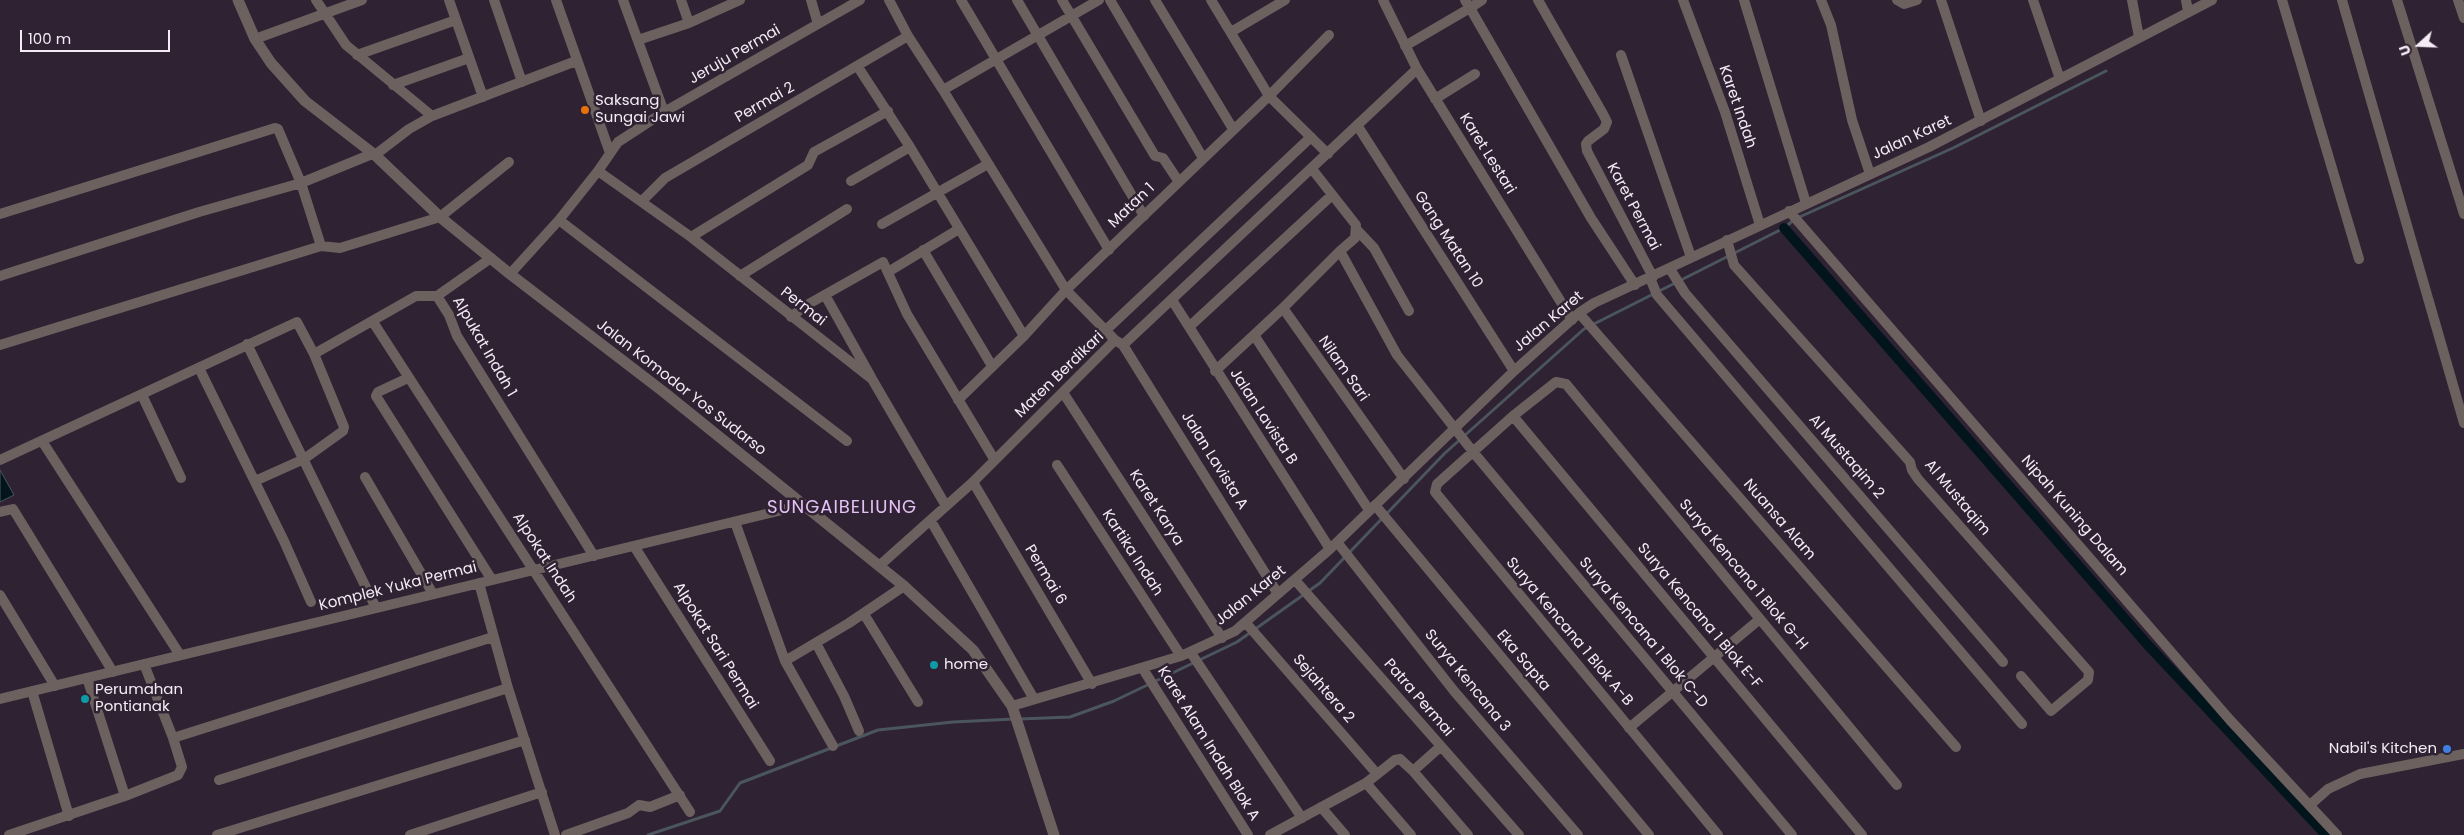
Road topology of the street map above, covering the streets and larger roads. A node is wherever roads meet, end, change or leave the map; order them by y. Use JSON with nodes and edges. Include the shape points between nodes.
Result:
{"nodes":[{"id":1,"x":238,"y":0,"type":"edge"},
{"id":2,"x":316,"y":0,"type":"edge"},
{"id":3,"x":362,"y":0,"type":"edge"},
{"id":4,"x":449,"y":0,"type":"edge"},
{"id":5,"x":494,"y":0,"type":"edge"},
{"id":6,"x":556,"y":0,"type":"edge"},
{"id":7,"x":623,"y":0,"type":"edge"},
{"id":8,"x":681,"y":0,"type":"edge"},
{"id":9,"x":811,"y":0,"type":"edge"},
{"id":10,"x":860,"y":0,"type":"edge"},
{"id":11,"x":889,"y":0,"type":"edge"},
{"id":12,"x":962,"y":0,"type":"edge"},
{"id":13,"x":1017,"y":0,"type":"edge"},
{"id":14,"x":1062,"y":0,"type":"edge"},
{"id":15,"x":1099,"y":0,"type":"edge"},
{"id":16,"x":1110,"y":0,"type":"edge"},
{"id":17,"x":1155,"y":0,"type":"edge"},
{"id":18,"x":1211,"y":0,"type":"edge"},
{"id":19,"x":1285,"y":0,"type":"edge"},
{"id":20,"x":1382,"y":0,"type":"edge"},
{"id":21,"x":1482,"y":0,"type":"edge"},
{"id":22,"x":1538,"y":0,"type":"edge"},
{"id":23,"x":1683,"y":0,"type":"edge"},
{"id":24,"x":1744,"y":0,"type":"edge"},
{"id":25,"x":1821,"y":0,"type":"edge"},
{"id":26,"x":1897,"y":0,"type":"edge"},
{"id":27,"x":1917,"y":0,"type":"edge"},
{"id":28,"x":1941,"y":0,"type":"edge"},
{"id":29,"x":2033,"y":0,"type":"edge"},
{"id":30,"x":2132,"y":0,"type":"edge"},
{"id":31,"x":2186,"y":0,"type":"edge"},
{"id":32,"x":2212,"y":0,"type":"edge"},
{"id":33,"x":2282,"y":0,"type":"edge"},
{"id":34,"x":2342,"y":0,"type":"edge"},
{"id":35,"x":2398,"y":0,"type":"edge"},
{"id":36,"x":2458,"y":0,"type":"edge"},
{"id":37,"x":734,"y":2,"type":"edge"},
{"id":38,"x":1468,"y":4,"type":"edge"},
{"id":39,"x":2188,"y":11,"type":"junction"},
{"id":40,"x":323,"y":15,"type":"junction"},
{"id":41,"x":1071,"y":16,"type":"junction"},
{"id":42,"x":2464,"y":18,"type":"edge"},
{"id":43,"x":456,"y":20,"type":"junction"},
{"id":44,"x":689,"y":23,"type":"junction"},
{"id":45,"x":818,"y":24,"type":"junction"},
{"id":46,"x":1231,"y":32,"type":"junction"},
{"id":47,"x":1038,"y":35,"type":"junction"},
{"id":48,"x":1329,"y":35,"type":"dead end"},
{"id":49,"x":908,"y":36,"type":"junction"},
{"id":50,"x":2140,"y":37,"type":"junction"},
{"id":51,"x":255,"y":39,"type":"junction"},
{"id":52,"x":638,"y":40,"type":"junction"},
{"id":53,"x":1405,"y":46,"type":"junction"},
{"id":54,"x":357,"y":55,"type":"junction"},
{"id":55,"x":1621,"y":55,"type":"dead end"},
{"id":56,"x":469,"y":58,"type":"junction"},
{"id":57,"x":997,"y":59,"type":"junction"},
{"id":58,"x":576,"y":61,"type":"junction"},
{"id":59,"x":858,"y":67,"type":"junction"},
{"id":60,"x":1417,"y":69,"type":"junction"},
{"id":61,"x":1475,"y":74,"type":"dead end"},
{"id":62,"x":2060,"y":79,"type":"junction"},
{"id":63,"x":522,"y":82,"type":"junction"},
{"id":64,"x":393,"y":85,"type":"junction"},
{"id":65,"x":943,"y":90,"type":"junction"},
{"id":66,"x":1269,"y":96,"type":"junction"},
{"id":67,"x":482,"y":97,"type":"junction"},
{"id":68,"x":1435,"y":99,"type":"junction"},
{"id":69,"x":888,"y":111,"type":"junction"},
{"id":70,"x":664,"y":112,"type":"junction"},
{"id":71,"x":432,"y":116,"type":"junction"},
{"id":72,"x":1981,"y":121,"type":"junction"},
{"id":73,"x":1357,"y":125,"type":"junction"},
{"id":74,"x":1233,"y":129,"type":"junction"},
{"id":75,"x":1311,"y":137,"type":"junction"},
{"id":76,"x":910,"y":147,"type":"junction"},
{"id":77,"x":610,"y":153,"type":"junction"},
{"id":78,"x":373,"y":154,"type":"junction"},
{"id":79,"x":1328,"y":154,"type":"junction"},
{"id":80,"x":1203,"y":158,"type":"junction"},
{"id":81,"x":509,"y":162,"type":"dead end"},
{"id":82,"x":988,"y":164,"type":"junction"},
{"id":83,"x":1312,"y":169,"type":"junction"},
{"id":84,"x":598,"y":171,"type":"junction"},
{"id":85,"x":1870,"y":174,"type":"junction"},
{"id":86,"x":851,"y":182,"type":"dead end"},
{"id":87,"x":1179,"y":182,"type":"junction"},
{"id":88,"x":301,"y":183,"type":"junction"},
{"id":89,"x":937,"y":193,"type":"junction"},
{"id":90,"x":1332,"y":194,"type":"junction"},
{"id":91,"x":642,"y":201,"type":"junction"},
{"id":92,"x":1806,"y":204,"type":"junction"},
{"id":93,"x":847,"y":208,"type":"dead end"},
{"id":94,"x":1791,"y":213,"type":"junction"},
{"id":95,"x":0,"y":214,"type":"edge"},
{"id":96,"x":2464,"y":214,"type":"edge"},
{"id":97,"x":1144,"y":216,"type":"junction"},
{"id":98,"x":440,"y":217,"type":"junction"},
{"id":99,"x":559,"y":220,"type":"junction"},
{"id":100,"x":882,"y":224,"type":"dead end"},
{"id":101,"x":1760,"y":225,"type":"junction"},
{"id":102,"x":959,"y":229,"type":"junction"},
{"id":103,"x":1357,"y":230,"type":"junction"},
{"id":104,"x":691,"y":237,"type":"junction"},
{"id":105,"x":1728,"y":242,"type":"junction"},
{"id":106,"x":321,"y":246,"type":"junction"},
{"id":107,"x":923,"y":250,"type":"junction"},
{"id":108,"x":1109,"y":250,"type":"junction"},
{"id":109,"x":1340,"y":251,"type":"junction"},
{"id":110,"x":1691,"y":257,"type":"junction"},
{"id":111,"x":491,"y":258,"type":"junction"},
{"id":112,"x":2359,"y":258,"type":"dead end"},
{"id":113,"x":888,"y":272,"type":"junction"},
{"id":114,"x":1672,"y":272,"type":"junction"},
{"id":115,"x":510,"y":274,"type":"junction"},
{"id":116,"x":0,"y":276,"type":"edge"},
{"id":117,"x":740,"y":276,"type":"junction"},
{"id":118,"x":1651,"y":279,"type":"junction"},
{"id":119,"x":1635,"y":285,"type":"junction"},
{"id":120,"x":1066,"y":290,"type":"junction"},
{"id":121,"x":825,"y":295,"type":"junction"},
{"id":122,"x":437,"y":296,"type":"junction"},
{"id":123,"x":1172,"y":300,"type":"junction"},
{"id":124,"x":1283,"y":308,"type":"junction"},
{"id":125,"x":1409,"y":311,"type":"dead end"},
{"id":126,"x":1577,"y":316,"type":"junction"},
{"id":127,"x":791,"y":317,"type":"junction"},
{"id":128,"x":372,"y":322,"type":"junction"},
{"id":129,"x":1189,"y":327,"type":"junction"},
{"id":130,"x":1106,"y":330,"type":"junction"},
{"id":131,"x":1254,"y":335,"type":"junction"},
{"id":132,"x":1024,"y":336,"type":"junction"},
{"id":133,"x":1119,"y":342,"type":"junction"},
{"id":134,"x":247,"y":344,"type":"junction"},
{"id":135,"x":0,"y":346,"type":"edge"},
{"id":136,"x":314,"y":354,"type":"junction"},
{"id":137,"x":992,"y":366,"type":"junction"},
{"id":138,"x":199,"y":368,"type":"junction"},
{"id":139,"x":1215,"y":371,"type":"junction"},
{"id":140,"x":1514,"y":372,"type":"junction"},
{"id":141,"x":408,"y":378,"type":"junction"},
{"id":142,"x":872,"y":379,"type":"junction"},
{"id":143,"x":1566,"y":384,"type":"joint"},
{"id":144,"x":1064,"y":394,"type":"junction"},
{"id":145,"x":142,"y":395,"type":"junction"},
{"id":146,"x":958,"y":400,"type":"junction"},
{"id":147,"x":1513,"y":416,"type":"junction"},
{"id":148,"x":2464,"y":423,"type":"edge"},
{"id":149,"x":1457,"y":432,"type":"junction"},
{"id":150,"x":42,"y":441,"type":"junction"},
{"id":151,"x":847,"y":441,"type":"dead end"},
{"id":152,"x":1473,"y":451,"type":"junction"},
{"id":153,"x":304,"y":458,"type":"junction"},
{"id":154,"x":994,"y":459,"type":"junction"},
{"id":155,"x":0,"y":460,"type":"edge"},
{"id":156,"x":1057,"y":465,"type":"dead end"},
{"id":157,"x":365,"y":477,"type":"dead end"},
{"id":158,"x":181,"y":478,"type":"dead end"},
{"id":159,"x":1404,"y":479,"type":"junction"},
{"id":160,"x":255,"y":481,"type":"junction"},
{"id":161,"x":972,"y":482,"type":"junction"},
{"id":162,"x":803,"y":505,"type":"junction"},
{"id":163,"x":946,"y":506,"type":"junction"},
{"id":164,"x":1374,"y":508,"type":"junction"},
{"id":165,"x":0,"y":512,"type":"edge"},
{"id":166,"x":931,"y":521,"type":"junction"},
{"id":167,"x":735,"y":522,"type":"junction"},
{"id":168,"x":634,"y":546,"type":"junction"},
{"id":169,"x":1336,"y":546,"type":"junction"},
{"id":170,"x":594,"y":556,"type":"junction"},
{"id":171,"x":879,"y":566,"type":"junction"},
{"id":172,"x":534,"y":570,"type":"junction"},
{"id":173,"x":492,"y":580,"type":"junction"},
{"id":174,"x":1297,"y":582,"type":"junction"},
{"id":175,"x":479,"y":583,"type":"junction"},
{"id":176,"x":904,"y":586,"type":"junction"},
{"id":177,"x":433,"y":594,"type":"junction"},
{"id":178,"x":1278,"y":594,"type":"junction"},
{"id":179,"x":0,"y":595,"type":"edge"},
{"id":180,"x":311,"y":602,"type":"dead end"},
{"id":181,"x":376,"y":608,"type":"junction"},
{"id":182,"x":864,"y":614,"type":"junction"},
{"id":183,"x":1760,"y":619,"type":"junction"},
{"id":184,"x":1248,"y":625,"type":"junction"},
{"id":185,"x":493,"y":637,"type":"junction"},
{"id":186,"x":1222,"y":638,"type":"junction"},
{"id":187,"x":816,"y":643,"type":"junction"},
{"id":188,"x":1192,"y":654,"type":"junction"},
{"id":189,"x":180,"y":655,"type":"junction"},
{"id":190,"x":1181,"y":656,"type":"junction"},
{"id":191,"x":1714,"y":657,"type":"junction"},
{"id":192,"x":784,"y":661,"type":"junction"},
{"id":193,"x":2003,"y":662,"type":"dead end"},
{"id":194,"x":144,"y":664,"type":"junction"},
{"id":195,"x":113,"y":672,"type":"junction"},
{"id":196,"x":1145,"y":672,"type":"junction"},
{"id":197,"x":2022,"y":676,"type":"dead end"},
{"id":198,"x":87,"y":678,"type":"junction"},
{"id":199,"x":1092,"y":684,"type":"junction"},
{"id":200,"x":55,"y":686,"type":"junction"},
{"id":201,"x":508,"y":688,"type":"junction"},
{"id":202,"x":32,"y":691,"type":"junction"},
{"id":203,"x":1673,"y":691,"type":"junction"},
{"id":204,"x":0,"y":699,"type":"edge"},
{"id":205,"x":1034,"y":699,"type":"junction"},
{"id":206,"x":918,"y":702,"type":"dead end"},
{"id":207,"x":1012,"y":706,"type":"junction"},
{"id":208,"x":2022,"y":724,"type":"dead end"},
{"id":209,"x":1629,"y":728,"type":"junction"},
{"id":210,"x":859,"y":731,"type":"dead end"},
{"id":211,"x":173,"y":738,"type":"junction"},
{"id":212,"x":525,"y":740,"type":"junction"},
{"id":213,"x":833,"y":746,"type":"dead end"},
{"id":214,"x":1440,"y":746,"type":"junction"},
{"id":215,"x":1956,"y":747,"type":"dead end"},
{"id":216,"x":2464,"y":754,"type":"edge"},
{"id":217,"x":770,"y":761,"type":"dead end"},
{"id":218,"x":1414,"y":771,"type":"junction"},
{"id":219,"x":1377,"y":774,"type":"junction"},
{"id":220,"x":219,"y":780,"type":"dead end"},
{"id":221,"x":1366,"y":783,"type":"junction"},
{"id":222,"x":1897,"y":785,"type":"dead end"},
{"id":223,"x":542,"y":792,"type":"junction"},
{"id":224,"x":680,"y":795,"type":"junction"},
{"id":225,"x":125,"y":796,"type":"junction"},
{"id":226,"x":2310,"y":805,"type":"junction"},
{"id":227,"x":1321,"y":807,"type":"junction"},
{"id":228,"x":690,"y":812,"type":"dead end"},
{"id":229,"x":69,"y":816,"type":"junction"},
{"id":230,"x":1302,"y":818,"type":"junction"},
{"id":231,"x":1283,"y":832,"type":"edge"},
{"id":232,"x":9,"y":835,"type":"edge"},
{"id":233,"x":217,"y":835,"type":"edge"},
{"id":234,"x":410,"y":835,"type":"edge"},
{"id":235,"x":555,"y":835,"type":"edge"},
{"id":236,"x":566,"y":835,"type":"edge"},
{"id":237,"x":1054,"y":835,"type":"edge"},
{"id":238,"x":1248,"y":835,"type":"edge"},
{"id":239,"x":1270,"y":835,"type":"edge"},
{"id":240,"x":1344,"y":835,"type":"edge"},
{"id":241,"x":1411,"y":835,"type":"edge"},
{"id":242,"x":1468,"y":835,"type":"edge"},
{"id":243,"x":1519,"y":835,"type":"edge"},
{"id":244,"x":1578,"y":835,"type":"edge"},
{"id":245,"x":1649,"y":835,"type":"edge"},
{"id":246,"x":1718,"y":835,"type":"edge"},
{"id":247,"x":1792,"y":835,"type":"edge"},
{"id":248,"x":1862,"y":835,"type":"edge"},
{"id":249,"x":2337,"y":835,"type":"edge"}],
"edges":[{"from":1,"to":51,"type":"street","name":"Jalan Komodor Yos Sudarso"},
{"from":2,"to":40,"type":"street"},
{"from":3,"to":40,"type":"street"},
{"from":4,"to":43,"type":"street"},
{"from":5,"to":63,"type":"street"},
{"from":6,"to":58,"type":"street"},
{"from":7,"to":52,"type":"street"},
{"from":8,"to":44,"type":"street"},
{"from":9,"to":45,"type":"street"},
{"from":10,"to":45,"type":"street","name":"Jeruju Permai"},
{"from":11,"to":49,"type":"street","name":"Jalan Lavista A"},
{"from":12,"to":57,"type":"street"},
{"from":13,"to":47,"type":"street"},
{"from":14,"to":41,"type":"street"},
{"from":15,"to":41,"type":"street"},
{"from":16,"to":80,"type":"street"},
{"from":17,"to":74,"type":"street"},
{"from":18,"to":46,"type":"street"},
{"from":19,"to":46,"type":"street"},
{"from":20,"to":53,"type":"street","name":"Karet Lestari"},
{"from":21,"to":38,"type":"street"},
{"from":22,"to":118,"type":"street","name":"Karet Permai","via":[[1606,122],[1604,129],[1586,144],[1587,151]]},
{"from":23,"to":101,"type":"street","name":"Karet Indah","via":[[1725,112]]},
{"from":24,"to":92,"type":"street"},
{"from":25,"to":85,"type":"street","via":[[1831,25],[1850,111]]},
{"from":26,"to":27,"type":"street","via":[[1904,4]]},
{"from":28,"to":72,"type":"street"},
{"from":29,"to":62,"type":"street"},
{"from":30,"to":50,"type":"street"},
{"from":31,"to":39,"type":"street"},
{"from":32,"to":39,"type":"street","name":"Jalan Karet"},
{"from":33,"to":112,"type":"street"},
{"from":34,"to":148,"type":"street"},
{"from":35,"to":96,"type":"street"},
{"from":36,"to":42,"type":"street"},
{"from":37,"to":44,"type":"street"},
{"from":38,"to":53,"type":"street"},
{"from":38,"to":119,"type":"street","via":[[1591,218]]},
{"from":39,"to":50,"type":"street","name":"Jalan Karet"},
{"from":40,"to":51,"type":"street"},
{"from":40,"to":54,"type":"street"},
{"from":41,"to":47,"type":"street"},
{"from":41,"to":87,"type":"street","via":[[1155,156],[1163,158]]},
{"from":43,"to":54,"type":"street"},
{"from":43,"to":56,"type":"street"},
{"from":44,"to":52,"type":"street"},
{"from":45,"to":70,"type":"street","name":"Jeruju Permai"},
{"from":46,"to":66,"type":"street"},
{"from":47,"to":57,"type":"street"},
{"from":47,"to":97,"type":"street"},
{"from":48,"to":66,"type":"street","name":"Matan 1"},
{"from":49,"to":59,"type":"street","name":"Permai 2"},
{"from":49,"to":65,"type":"street","name":"Jalan Lavista A"},
{"from":50,"to":62,"type":"street","name":"Jalan Karet"},
{"from":51,"to":78,"type":"street","name":"Jalan Komodor Yos Sudarso","via":[[288,84]]},
{"from":52,"to":70,"type":"street"},
{"from":53,"to":60,"type":"street","name":"Karet Lestari"},
{"from":54,"to":64,"type":"street"},
{"from":55,"to":110,"type":"street"},
{"from":56,"to":64,"type":"street"},
{"from":56,"to":67,"type":"street"},
{"from":57,"to":65,"type":"street"},
{"from":57,"to":108,"type":"street"},
{"from":58,"to":63,"type":"street"},
{"from":58,"to":77,"type":"street"},
{"from":59,"to":69,"type":"street"},
{"from":59,"to":91,"type":"street","name":"Permai 2","via":[[665,178]]},
{"from":60,"to":68,"type":"street","name":"Karet Lestari"},
{"from":60,"to":73,"type":"street","name":"Maten Berdikari"},
{"from":61,"to":68,"type":"street"},
{"from":62,"to":72,"type":"street","name":"Jalan Karet"},
{"from":63,"to":67,"type":"street"},
{"from":64,"to":71,"type":"street"},
{"from":65,"to":82,"type":"street","name":"Jalan Lavista A"},
{"from":66,"to":74,"type":"street","name":"Matan 1"},
{"from":66,"to":75,"type":"street"},
{"from":67,"to":71,"type":"street"},
{"from":68,"to":126,"type":"street","name":"Karet Lestari"},
{"from":69,"to":76,"type":"street"},
{"from":69,"to":104,"type":"street","via":[[814,152],[808,165]]},
{"from":70,"to":77,"type":"street","name":"Jeruju Permai","via":[[618,142]]},
{"from":71,"to":78,"type":"street"},
{"from":72,"to":85,"type":"street","name":"Jalan Karet"},
{"from":73,"to":79,"type":"street","name":"Maten Berdikari"},
{"from":73,"to":140,"type":"street","name":"Gang Matan 10"},
{"from":74,"to":80,"type":"street","name":"Matan 1"},
{"from":75,"to":79,"type":"street"},
{"from":75,"to":130,"type":"street"},
{"from":76,"to":86,"type":"street"},
{"from":76,"to":89,"type":"street"},
{"from":77,"to":84,"type":"street","name":"Jeruju Permai"},
{"from":78,"to":88,"type":"street"},
{"from":78,"to":98,"type":"street","name":"Jalan Komodor Yos Sudarso"},
{"from":79,"to":83,"type":"street","name":"Maten Berdikari"},
{"from":80,"to":87,"type":"street","name":"Matan 1"},
{"from":81,"to":98,"type":"street"},
{"from":82,"to":89,"type":"street"},
{"from":82,"to":120,"type":"street","name":"Jalan Lavista A"},
{"from":83,"to":90,"type":"street"},
{"from":83,"to":123,"type":"street","name":"Maten Berdikari"},
{"from":84,"to":91,"type":"street","name":"Permai"},
{"from":84,"to":99,"type":"street","name":"Jeruju Permai"},
{"from":85,"to":92,"type":"street","name":"Jalan Karet"},
{"from":87,"to":97,"type":"street","name":"Matan 1"},
{"from":88,"to":95,"type":"street","via":[[275,128]]},
{"from":88,"to":106,"type":"street"},
{"from":88,"to":116,"type":"street"},
{"from":89,"to":100,"type":"street"},
{"from":89,"to":102,"type":"street"},
{"from":90,"to":103,"type":"street"},
{"from":90,"to":129,"type":"street"},
{"from":91,"to":104,"type":"street","name":"Permai"},
{"from":92,"to":94,"type":"street","name":"Jalan Karet"},
{"from":93,"to":117,"type":"street"},
{"from":94,"to":101,"type":"street","name":"Jalan Karet"},
{"from":94,"to":226,"type":"street","name":"Nipah Kuning Dalam","via":[[2230,720]]},
{"from":97,"to":108,"type":"street","name":"Matan 1"},
{"from":98,"to":106,"type":"street","via":[[340,248]]},
{"from":98,"to":111,"type":"street","name":"Jalan Komodor Yos Sudarso"},
{"from":99,"to":115,"type":"street","name":"Jeruju Permai"},
{"from":99,"to":151,"type":"street"},
{"from":101,"to":105,"type":"street","name":"Jalan Karet"},
{"from":102,"to":107,"type":"street"},
{"from":102,"to":132,"type":"street"},
{"from":103,"to":109,"type":"street","via":[[1355,238]]},
{"from":103,"to":125,"type":"street","via":[[1374,248]]},
{"from":104,"to":117,"type":"street","name":"Permai"},
{"from":105,"to":110,"type":"street","name":"Jalan Karet"},
{"from":105,"to":197,"type":"street","name":"Al Mustaqim","via":[[1734,265],[1910,462],[1918,479],[2089,672],[2088,680],[2051,711]]},
{"from":106,"to":135,"type":"street"},
{"from":107,"to":113,"type":"street"},
{"from":107,"to":137,"type":"street"},
{"from":108,"to":120,"type":"street","name":"Matan 1"},
{"from":109,"to":124,"type":"street"},
{"from":109,"to":149,"type":"street","name":"Surya Kencana 1 Blok C-D","via":[[1397,355]]},
{"from":110,"to":114,"type":"street","name":"Jalan Karet"},
{"from":111,"to":115,"type":"street","name":"Jalan Komodor Yos Sudarso"},
{"from":111,"to":122,"type":"street"},
{"from":113,"to":121,"type":"street","via":[[883,262]]},
{"from":113,"to":146,"type":"street","via":[[907,314]]},
{"from":114,"to":118,"type":"street","name":"Jalan Karet"},
{"from":114,"to":193,"type":"street","name":"Al Mustaqim 2","via":[[1685,293]]},
{"from":115,"to":162,"type":"street","name":"Jalan Komodor Yos Sudarso","via":[[665,393]]},
{"from":117,"to":127,"type":"street","name":"Permai"},
{"from":118,"to":119,"type":"street","name":"Jalan Karet"},
{"from":118,"to":208,"type":"street","name":"Karet Permai","via":[[1657,295]]},
{"from":119,"to":126,"type":"street","name":"Jalan Karet","via":[[1594,303]]},
{"from":120,"to":130,"type":"street","name":"Jalan Lavista A"},
{"from":120,"to":132,"type":"street","name":"Matan 1"},
{"from":121,"to":127,"type":"street"},
{"from":121,"to":142,"type":"street"},
{"from":122,"to":128,"type":"street","name":"Alpukat Indah 1","via":[[416,296]]},
{"from":122,"to":170,"type":"street","name":"Alpukat Indah 1","via":[[457,336]]},
{"from":123,"to":129,"type":"street","name":"Jalan Lavista B"},
{"from":123,"to":133,"type":"street","name":"Maten Berdikari"},
{"from":124,"to":131,"type":"street"},
{"from":124,"to":159,"type":"street","name":"Nilam Sari"},
{"from":126,"to":140,"type":"street","name":"Jalan Karet"},
{"from":126,"to":215,"type":"street","name":"Nuansa Alam","via":[[1597,334]]},
{"from":127,"to":142,"type":"street","name":"Permai"},
{"from":128,"to":136,"type":"street","name":"Alpukat Indah 1"},
{"from":128,"to":141,"type":"street","name":"Alpokat Indah"},
{"from":129,"to":139,"type":"street","name":"Jalan Lavista B"},
{"from":130,"to":133,"type":"street","name":"Jalan Lavista A"},
{"from":131,"to":139,"type":"street"},
{"from":131,"to":164,"type":"street","name":"Eka Sapta"},
{"from":132,"to":137,"type":"street","name":"Matan 1"},
{"from":133,"to":144,"type":"street","name":"Maten Berdikari"},
{"from":133,"to":178,"type":"street","name":"Jalan Lavista A"},
{"from":134,"to":136,"type":"street","via":[[295,321]]},
{"from":134,"to":138,"type":"street"},
{"from":134,"to":153,"type":"street"},
{"from":136,"to":153,"type":"street","via":[[344,427],[341,434]]},
{"from":137,"to":146,"type":"street","name":"Matan 1"},
{"from":138,"to":145,"type":"street"},
{"from":138,"to":160,"type":"street"},
{"from":139,"to":169,"type":"street","name":"Jalan Lavista B"},
{"from":140,"to":149,"type":"street","name":"Jalan Karet"},
{"from":141,"to":172,"type":"street","name":"Alpokat Indah"},
{"from":141,"to":173,"type":"street","via":[[378,392],[376,396]]},
{"from":142,"to":163,"type":"street","name":"Permai"},
{"from":143,"to":147,"type":"street","name":"Surya Kencana 1 Blok A-B","via":[[1554,383]]},
{"from":143,"to":183,"type":"street","name":"Surya Kencana 1 Blok G-H"},
{"from":144,"to":154,"type":"street","name":"Maten Berdikari"},
{"from":144,"to":186,"type":"street","name":"Karet Karya"},
{"from":145,"to":150,"type":"street"},
{"from":145,"to":158,"type":"street"},
{"from":146,"to":154,"type":"street"},
{"from":147,"to":152,"type":"street","name":"Surya Kencana 1 Blok A-B"},
{"from":147,"to":191,"type":"street","name":"Surya Kencana 1 Blok E-F"},
{"from":149,"to":152,"type":"street","name":"Surya Kencana 1 Blok C-D"},
{"from":149,"to":159,"type":"street","name":"Jalan Karet"},
{"from":150,"to":155,"type":"street"},
{"from":150,"to":189,"type":"street"},
{"from":152,"to":203,"type":"street","name":"Surya Kencana 1 Blok C-D"},
{"from":152,"to":209,"type":"street","name":"Surya Kencana 1 Blok A-B","via":[[1437,484],[1436,496]]},
{"from":153,"to":160,"type":"street"},
{"from":153,"to":181,"type":"street"},
{"from":154,"to":161,"type":"street","name":"Maten Berdikari"},
{"from":156,"to":190,"type":"street","name":"Kartika Indah"},
{"from":157,"to":177,"type":"street"},
{"from":159,"to":164,"type":"street","name":"Jalan Karet"},
{"from":160,"to":180,"type":"street"},
{"from":161,"to":163,"type":"street","name":"Maten Berdikari"},
{"from":161,"to":199,"type":"street","name":"Permai 6"},
{"from":162,"to":167,"type":"street","name":"Komplek Yuka Permai"},
{"from":162,"to":171,"type":"street","name":"Jalan Komodor Yos Sudarso"},
{"from":163,"to":166,"type":"street","name":"Maten Berdikari"},
{"from":164,"to":169,"type":"street","name":"Jalan Karet"},
{"from":164,"to":245,"type":"street","name":"Eka Sapta"},
{"from":165,"to":195,"type":"street","via":[[13,508]]},
{"from":166,"to":171,"type":"street","name":"Maten Berdikari"},
{"from":166,"to":205,"type":"street"},
{"from":167,"to":168,"type":"street","name":"Komplek Yuka Permai"},
{"from":167,"to":192,"type":"street"},
{"from":168,"to":170,"type":"street","name":"Komplek Yuka Permai"},
{"from":168,"to":217,"type":"street","name":"Alpokat Sari Permai"},
{"from":169,"to":174,"type":"street","name":"Jalan Karet"},
{"from":169,"to":244,"type":"street","name":"Surya Kencana 3","via":[[1354,563],[1454,691]]},
{"from":170,"to":172,"type":"street","name":"Komplek Yuka Permai"},
{"from":171,"to":176,"type":"street","name":"Jalan Komodor Yos Sudarso"},
{"from":172,"to":173,"type":"street","name":"Komplek Yuka Permai"},
{"from":172,"to":224,"type":"street","name":"Alpokat Indah"},
{"from":173,"to":175,"type":"street","name":"Komplek Yuka Permai"},
{"from":174,"to":178,"type":"street","name":"Jalan Karet"},
{"from":174,"to":214,"type":"street","name":"Patra Permai"},
{"from":175,"to":177,"type":"street","name":"Komplek Yuka Permai"},
{"from":175,"to":185,"type":"street"},
{"from":176,"to":182,"type":"street"},
{"from":176,"to":207,"type":"street","name":"Jalan Komodor Yos Sudarso","via":[[973,650]]},
{"from":177,"to":181,"type":"street","name":"Komplek Yuka Permai"},
{"from":178,"to":184,"type":"street","name":"Jalan Karet"},
{"from":179,"to":200,"type":"street"},
{"from":181,"to":189,"type":"street","name":"Komplek Yuka Permai"},
{"from":182,"to":187,"type":"street"},
{"from":182,"to":206,"type":"street"},
{"from":183,"to":191,"type":"street"},
{"from":183,"to":222,"type":"street","name":"Surya Kencana 1 Blok G-H"},
{"from":184,"to":186,"type":"street","name":"Jalan Karet"},
{"from":184,"to":219,"type":"street","name":"Sejahtera 2"},
{"from":185,"to":201,"type":"street"},
{"from":185,"to":211,"type":"street"},
{"from":186,"to":188,"type":"street","name":"Jalan Karet"},
{"from":187,"to":192,"type":"street"},
{"from":187,"to":210,"type":"street"},
{"from":188,"to":190,"type":"street","name":"Jalan Karet"},
{"from":188,"to":230,"type":"street"},
{"from":189,"to":194,"type":"street","name":"Komplek Yuka Permai"},
{"from":190,"to":196,"type":"street","name":"Jalan Karet"},
{"from":191,"to":203,"type":"street"},
{"from":191,"to":248,"type":"street","name":"Surya Kencana 1 Blok E-F"},
{"from":192,"to":213,"type":"street"},
{"from":194,"to":195,"type":"street","name":"Komplek Yuka Permai"},
{"from":194,"to":211,"type":"street"},
{"from":195,"to":198,"type":"street","name":"Komplek Yuka Permai"},
{"from":196,"to":199,"type":"street","name":"Jalan Karet"},
{"from":196,"to":238,"type":"street","name":"Karet Alam Indah Blok A"},
{"from":198,"to":200,"type":"street","name":"Komplek Yuka Permai"},
{"from":198,"to":225,"type":"street"},
{"from":199,"to":205,"type":"street","name":"Jalan Karet"},
{"from":200,"to":202,"type":"street","name":"Komplek Yuka Permai"},
{"from":201,"to":212,"type":"street"},
{"from":201,"to":220,"type":"street"},
{"from":202,"to":204,"type":"street","name":"Komplek Yuka Permai"},
{"from":202,"to":229,"type":"street"},
{"from":203,"to":209,"type":"street"},
{"from":203,"to":247,"type":"street","name":"Surya Kencana 1 Blok C-D"},
{"from":205,"to":207,"type":"street","name":"Jalan Karet"},
{"from":207,"to":237,"type":"street","name":"Jalan Komodor Yos Sudarso"},
{"from":209,"to":246,"type":"street","name":"Surya Kencana 1 Blok A-B"},
{"from":211,"to":225,"type":"street","via":[[182,767],[178,775]]},
{"from":212,"to":223,"type":"street"},
{"from":212,"to":233,"type":"street"},
{"from":214,"to":218,"type":"street"},
{"from":214,"to":243,"type":"street","name":"Patra Permai"},
{"from":216,"to":226,"type":"street","via":[[2360,774],[2328,789]]},
{"from":218,"to":219,"type":"street","via":[[1400,759]]},
{"from":218,"to":242,"type":"street"},
{"from":219,"to":221,"type":"street"},
{"from":221,"to":227,"type":"street"},
{"from":221,"to":241,"type":"street"},
{"from":223,"to":234,"type":"street"},
{"from":223,"to":235,"type":"street"},
{"from":224,"to":228,"type":"street","name":"Alpokat Indah"},
{"from":224,"to":236,"type":"street","via":[[650,808],[639,805],[628,813]]},
{"from":225,"to":229,"type":"street"},
{"from":226,"to":249,"type":"street","name":"Nipah Kuning Dalam"},
{"from":227,"to":230,"type":"street"},
{"from":227,"to":240,"type":"street"},
{"from":229,"to":232,"type":"street"},
{"from":230,"to":231,"type":"street"},
{"from":231,"to":239,"type":"street"}]}
